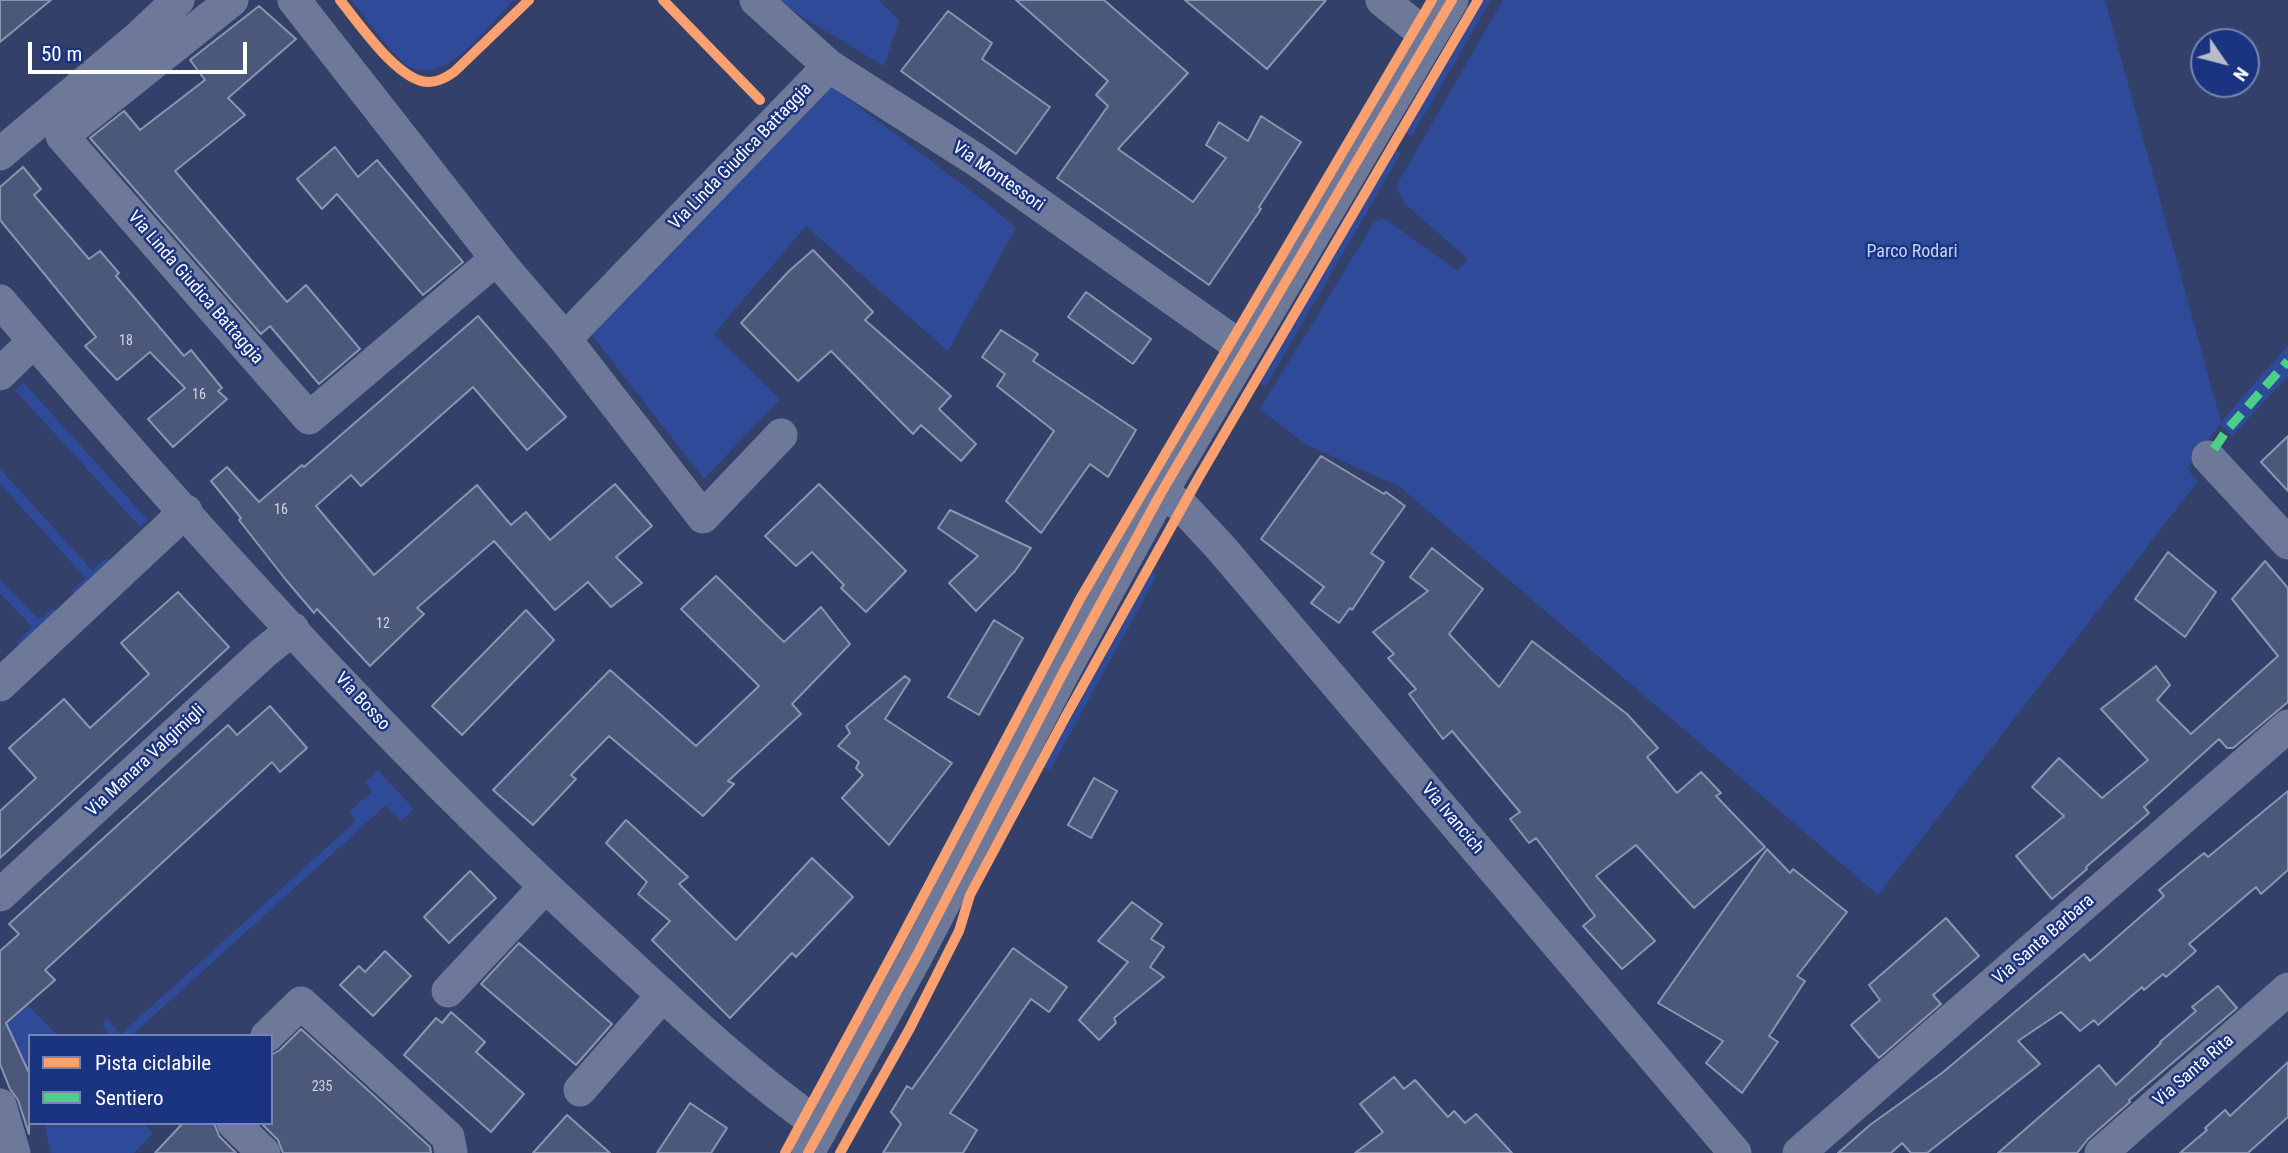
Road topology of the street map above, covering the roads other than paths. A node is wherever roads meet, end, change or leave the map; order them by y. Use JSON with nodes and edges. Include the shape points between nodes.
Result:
{"nodes":[{"id":1,"x":178,"y":0,"type":"edge"},
{"id":2,"x":232,"y":0,"type":"edge"},
{"id":3,"x":293,"y":0,"type":"edge"},
{"id":4,"x":756,"y":0,"type":"edge"},
{"id":5,"x":1382,"y":0,"type":"edge"},
{"id":6,"x":1452,"y":0,"type":"edge"},
{"id":7,"x":1432,"y":34,"type":"junction"},
{"id":8,"x":830,"y":66,"type":"junction"},
{"id":9,"x":0,"y":154,"type":"edge"},
{"id":10,"x":496,"y":259,"type":"junction"},
{"id":11,"x":0,"y":301,"type":"edge"},
{"id":12,"x":565,"y":339,"type":"junction"},
{"id":13,"x":34,"y":341,"type":"junction"},
{"id":14,"x":1245,"y":350,"type":"junction"},
{"id":15,"x":0,"y":374,"type":"edge"},
{"id":16,"x":782,"y":435,"type":"dead end"},
{"id":17,"x":2208,"y":457,"type":"dead end"},
{"id":18,"x":1161,"y":493,"type":"junction"},
{"id":19,"x":186,"y":511,"type":"junction"},
{"id":20,"x":2288,"y":544,"type":"edge"},
{"id":21,"x":293,"y":629,"type":"junction"},
{"id":22,"x":0,"y":685,"type":"edge"},
{"id":23,"x":2288,"y":726,"type":"edge"},
{"id":24,"x":545,"y":887,"type":"junction"},
{"id":25,"x":0,"y":895,"type":"edge"},
{"id":26,"x":2288,"y":989,"type":"edge"},
{"id":27,"x":447,"y":991,"type":"dead end"},
{"id":28,"x":663,"y":995,"type":"junction"},
{"id":29,"x":269,"y":1034,"type":"edge"},
{"id":30,"x":580,"y":1090,"type":"dead end"},
{"id":31,"x":0,"y":1105,"type":"edge"},
{"id":32,"x":235,"y":1125,"type":"edge"},
{"id":33,"x":815,"y":1140,"type":"edge"},
{"id":34,"x":15,"y":1153,"type":"edge"},
{"id":35,"x":264,"y":1153,"type":"edge"},
{"id":36,"x":452,"y":1153,"type":"edge"},
{"id":37,"x":1735,"y":1153,"type":"edge"},
{"id":38,"x":1799,"y":1153,"type":"edge"},
{"id":39,"x":2101,"y":1153,"type":"edge"}],
"edges":[{"from":1,"to":9,"type":"street"},
{"from":2,"to":10,"type":"street","name":"Via Linda Giudica Battaggia","via":[[62,136],[309,418]]},
{"from":3,"to":10,"type":"street"},
{"from":4,"to":8,"type":"street","name":"Via Montessori"},
{"from":5,"to":7,"type":"street"},
{"from":6,"to":7,"type":"street"},
{"from":7,"to":14,"type":"street"},
{"from":8,"to":12,"type":"street","name":"Via Linda Giudica Battaggia"},
{"from":8,"to":14,"type":"street","name":"Via Montessori","via":[[978,161]]},
{"from":10,"to":12,"type":"street"},
{"from":11,"to":13,"type":"street","name":"Via Bosso"},
{"from":12,"to":16,"type":"street","via":[[703,517]]},
{"from":13,"to":15,"type":"street"},
{"from":13,"to":19,"type":"street","name":"Via Bosso"},
{"from":14,"to":18,"type":"street"},
{"from":17,"to":20,"type":"street"},
{"from":18,"to":33,"type":"street"},
{"from":18,"to":37,"type":"street","name":"Via Ivancich","via":[[1182,506],[1221,548]]},
{"from":19,"to":21,"type":"street","name":"Via Bosso"},
{"from":19,"to":22,"type":"street"},
{"from":21,"to":24,"type":"street","name":"Via Bosso","via":[[447,793]]},
{"from":21,"to":25,"type":"street","name":"Via Manara Valgimigli"},
{"from":23,"to":38,"type":"street","name":"Via Santa Barbara"},
{"from":24,"to":27,"type":"street"},
{"from":24,"to":28,"type":"street","name":"Via Bosso"},
{"from":26,"to":39,"type":"street","name":"Via Santa Rita"},
{"from":28,"to":30,"type":"street"},
{"from":28,"to":33,"type":"street","name":"Via Bosso","via":[[763,1081]]},
{"from":29,"to":36,"type":"street","via":[[301,1003],[448,1137]]},
{"from":31,"to":34,"type":"street"},
{"from":32,"to":35,"type":"street"}]}
